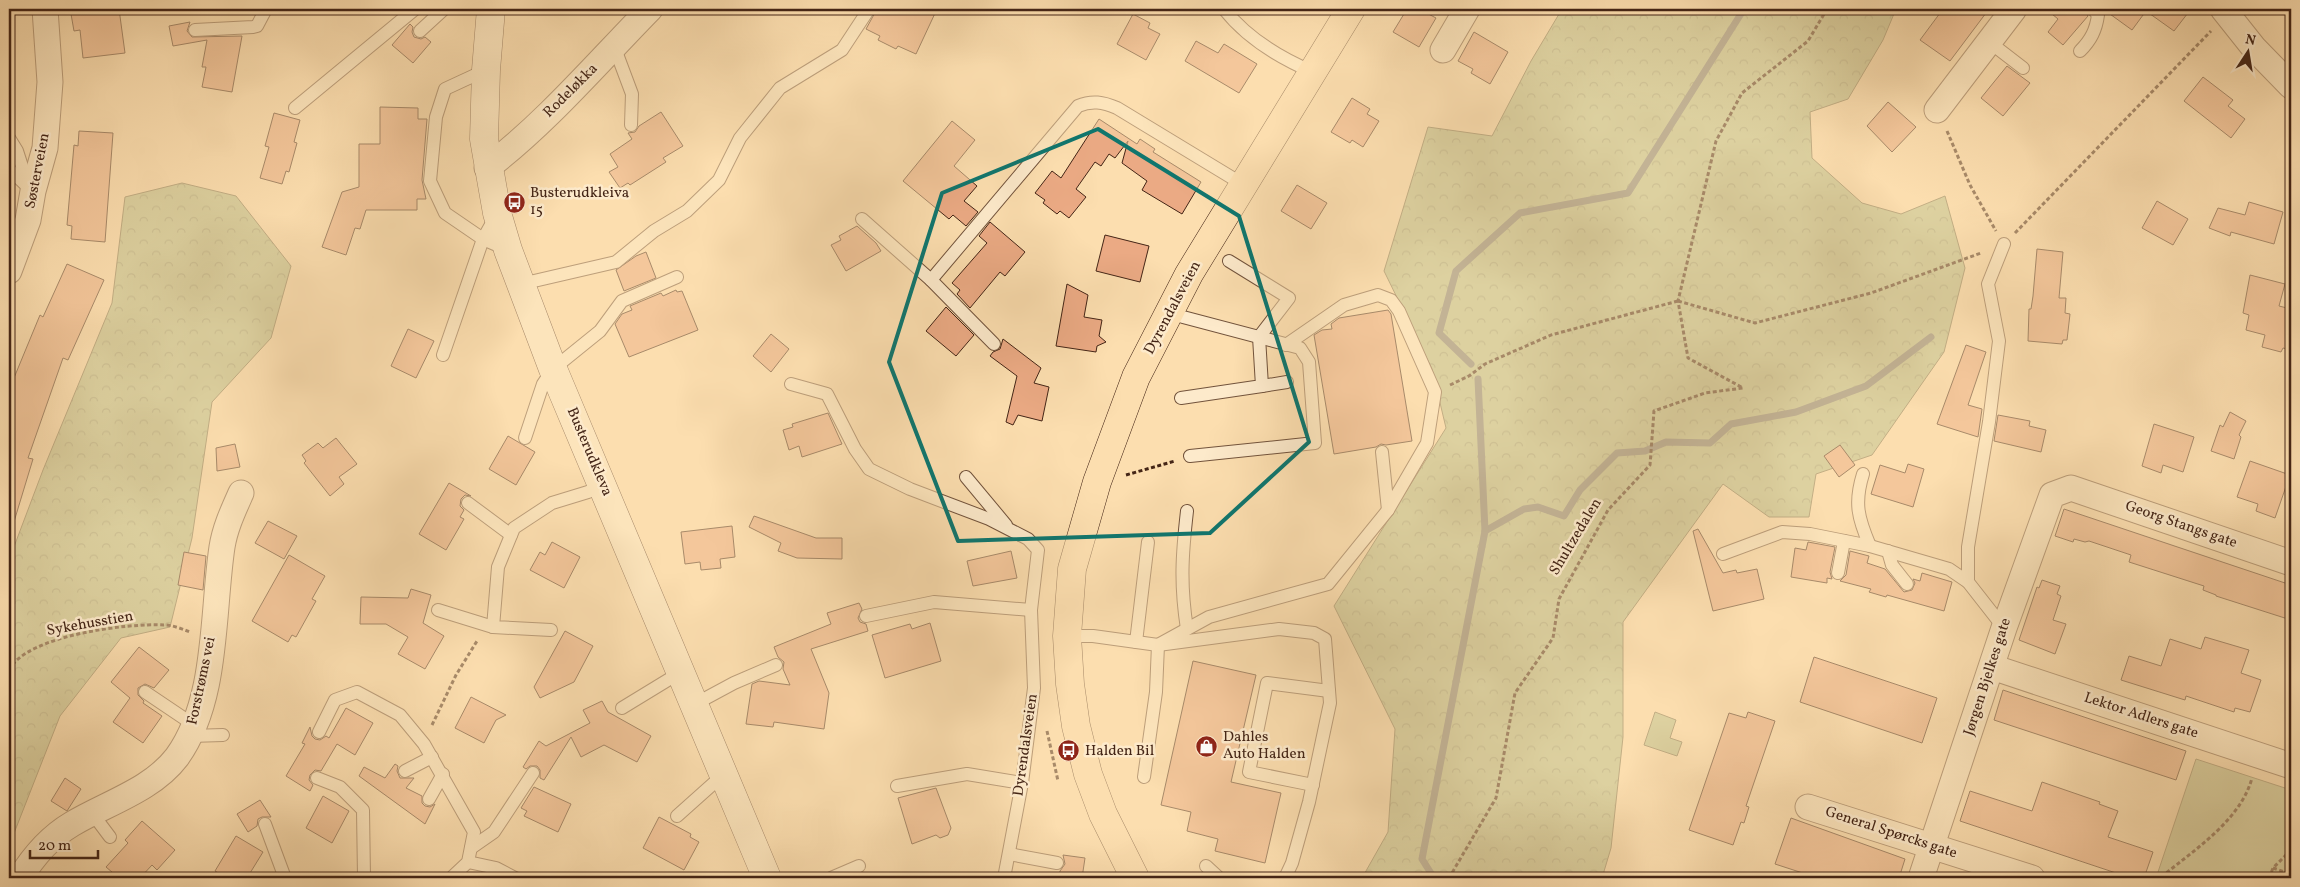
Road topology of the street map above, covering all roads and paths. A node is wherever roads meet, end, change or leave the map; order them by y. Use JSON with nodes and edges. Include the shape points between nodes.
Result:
{"nodes":[{"id":1,"x":45,"y":9,"type":"edge"},
{"id":2,"x":266,"y":9,"type":"edge"},
{"id":3,"x":415,"y":9,"type":"edge"},
{"id":4,"x":444,"y":9,"type":"edge"},
{"id":5,"x":491,"y":9,"type":"edge"},
{"id":6,"x":650,"y":9,"type":"edge"},
{"id":7,"x":869,"y":9,"type":"edge"},
{"id":8,"x":1224,"y":9,"type":"edge"},
{"id":9,"x":1351,"y":9,"type":"edge"},
{"id":10,"x":1467,"y":9,"type":"edge"},
{"id":11,"x":1827,"y":9,"type":"edge"},
{"id":12,"x":2093,"y":9,"type":"edge"},
{"id":13,"x":2011,"y":10,"type":"edge"},
{"id":14,"x":2226,"y":11,"type":"edge"},
{"id":15,"x":195,"y":30,"type":"dead end"},
{"id":16,"x":420,"y":31,"type":"dead end"},
{"id":17,"x":1988,"y":41,"type":"junction"},
{"id":18,"x":614,"y":46,"type":"junction"},
{"id":19,"x":1443,"y":50,"type":"dead end"},
{"id":20,"x":2080,"y":51,"type":"dead end"},
{"id":21,"x":2023,"y":68,"type":"dead end"},
{"id":22,"x":486,"y":70,"type":"junction"},
{"id":23,"x":1312,"y":72,"type":"junction"},
{"id":24,"x":2291,"y":86,"type":"edge"},
{"id":25,"x":295,"y":108,"type":"dead end"},
{"id":26,"x":1938,"y":110,"type":"joint"},
{"id":27,"x":631,"y":125,"type":"dead end"},
{"id":28,"x":9,"y":138,"type":"edge"},
{"id":29,"x":487,"y":168,"type":"junction"},
{"id":30,"x":9,"y":169,"type":"edge"},
{"id":31,"x":1244,"y":185,"type":"junction"},
{"id":32,"x":31,"y":190,"type":"junction"},
{"id":33,"x":497,"y":213,"type":"junction"},
{"id":34,"x":862,"y":219,"type":"dead end"},
{"id":35,"x":483,"y":239,"type":"junction"},
{"id":36,"x":2004,"y":244,"type":"junction"},
{"id":37,"x":508,"y":250,"type":"junction"},
{"id":38,"x":1228,"y":261,"type":"dead end"},
{"id":39,"x":9,"y":271,"type":"edge"},
{"id":40,"x":677,"y":278,"type":"dead end"},
{"id":41,"x":931,"y":280,"type":"junction"},
{"id":42,"x":521,"y":284,"type":"junction"},
{"id":43,"x":1678,"y":301,"type":"junction"},
{"id":44,"x":1170,"y":310,"type":"junction"},
{"id":45,"x":1258,"y":337,"type":"junction"},
{"id":46,"x":994,"y":344,"type":"dead end"},
{"id":47,"x":1286,"y":345,"type":"junction"},
{"id":48,"x":443,"y":355,"type":"dead end"},
{"id":49,"x":554,"y":369,"type":"junction"},
{"id":50,"x":1469,"y":376,"type":"dead end"},
{"id":51,"x":1287,"y":382,"type":"dead end"},
{"id":52,"x":791,"y":384,"type":"dead end"},
{"id":53,"x":1262,"y":386,"type":"junction"},
{"id":54,"x":1182,"y":398,"type":"dead end"},
{"id":55,"x":525,"y":438,"type":"dead end"},
{"id":56,"x":1382,"y":452,"type":"dead end"},
{"id":57,"x":1190,"y":456,"type":"joint"},
{"id":58,"x":1863,"y":474,"type":"dead end"},
{"id":59,"x":1123,"y":476,"type":"dead end"},
{"id":60,"x":966,"y":477,"type":"dead end"},
{"id":61,"x":602,"y":485,"type":"junction"},
{"id":62,"x":2071,"y":488,"type":"joint"},
{"id":63,"x":240,"y":493,"type":"dead end"},
{"id":64,"x":468,"y":502,"type":"dead end"},
{"id":65,"x":1388,"y":510,"type":"junction"},
{"id":66,"x":1187,"y":511,"type":"dead end"},
{"id":67,"x":1010,"y":529,"type":"junction"},
{"id":68,"x":511,"y":535,"type":"junction"},
{"id":69,"x":1844,"y":541,"type":"junction"},
{"id":70,"x":1148,"y":542,"type":"dead end"},
{"id":71,"x":1870,"y":546,"type":"junction"},
{"id":72,"x":1888,"y":552,"type":"junction"},
{"id":73,"x":1723,"y":554,"type":"dead end"},
{"id":74,"x":2291,"y":563,"type":"edge"},
{"id":75,"x":1838,"y":573,"type":"dead end"},
{"id":76,"x":1968,"y":582,"type":"junction"},
{"id":77,"x":1907,"y":584,"type":"dead end"},
{"id":78,"x":438,"y":610,"type":"dead end"},
{"id":79,"x":1031,"y":610,"type":"junction"},
{"id":80,"x":866,"y":616,"type":"dead end"},
{"id":81,"x":489,"y":626,"type":"junction"},
{"id":82,"x":2004,"y":628,"type":"junction"},
{"id":83,"x":1187,"y":629,"type":"junction"},
{"id":84,"x":551,"y":630,"type":"dead end"},
{"id":85,"x":1067,"y":636,"type":"junction"},
{"id":86,"x":213,"y":638,"type":"junction"},
{"id":87,"x":1136,"y":642,"type":"junction"},
{"id":88,"x":1158,"y":645,"type":"junction"},
{"id":89,"x":776,"y":665,"type":"dead end"},
{"id":90,"x":1992,"y":667,"type":"junction"},
{"id":91,"x":9,"y":670,"type":"edge"},
{"id":92,"x":682,"y":672,"type":"junction"},
{"id":93,"x":1329,"y":691,"type":"junction"},
{"id":94,"x":145,"y":692,"type":"dead end"},
{"id":95,"x":695,"y":704,"type":"junction"},
{"id":96,"x":622,"y":708,"type":"dead end"},
{"id":97,"x":192,"y":731,"type":"junction"},
{"id":98,"x":319,"y":732,"type":"dead end"},
{"id":99,"x":223,"y":735,"type":"dead end"},
{"id":100,"x":424,"y":744,"type":"junction"},
{"id":101,"x":2259,"y":755,"type":"junction"},
{"id":102,"x":432,"y":757,"type":"junction"},
{"id":103,"x":2291,"y":766,"type":"edge"},
{"id":104,"x":405,"y":771,"type":"dead end"},
{"id":105,"x":533,"y":773,"type":"dead end"},
{"id":106,"x":443,"y":774,"type":"junction"},
{"id":107,"x":724,"y":774,"type":"junction"},
{"id":108,"x":1144,"y":777,"type":"dead end"},
{"id":109,"x":317,"y":778,"type":"dead end"},
{"id":110,"x":1022,"y":783,"type":"junction"},
{"id":111,"x":1312,"y":785,"type":"junction"},
{"id":112,"x":896,"y":786,"type":"dead end"},
{"id":113,"x":430,"y":799,"type":"dead end"},
{"id":114,"x":1808,"y":807,"type":"dead end"},
{"id":115,"x":92,"y":813,"type":"junction"},
{"id":116,"x":677,"y":816,"type":"dead end"},
{"id":117,"x":265,"y":824,"type":"dead end"},
{"id":118,"x":110,"y":837,"type":"dead end"},
{"id":119,"x":1932,"y":847,"type":"junction"},
{"id":120,"x":471,"y":848,"type":"junction"},
{"id":121,"x":2291,"y":850,"type":"edge"},
{"id":122,"x":1009,"y":854,"type":"junction"},
{"id":123,"x":468,"y":862,"type":"junction"},
{"id":124,"x":1057,"y":863,"type":"dead end"},
{"id":125,"x":858,"y":866,"type":"dead end"},
{"id":126,"x":1206,"y":866,"type":"dead end"},
{"id":127,"x":2273,"y":868,"type":"junction"},
{"id":128,"x":2291,"y":874,"type":"edge"},
{"id":129,"x":761,"y":876,"type":"edge"},
{"id":130,"x":20,"y":878,"type":"edge"},
{"id":131,"x":285,"y":878,"type":"edge"},
{"id":132,"x":364,"y":878,"type":"edge"},
{"id":133,"x":452,"y":878,"type":"edge"},
{"id":134,"x":515,"y":878,"type":"edge"},
{"id":135,"x":831,"y":878,"type":"edge"},
{"id":136,"x":1004,"y":878,"type":"edge"},
{"id":137,"x":1135,"y":878,"type":"edge"},
{"id":138,"x":1219,"y":878,"type":"edge"},
{"id":139,"x":1285,"y":878,"type":"edge"},
{"id":140,"x":1449,"y":878,"type":"edge"},
{"id":141,"x":1921,"y":878,"type":"edge"},
{"id":142,"x":2032,"y":878,"type":"edge"},
{"id":143,"x":2164,"y":878,"type":"edge"},
{"id":144,"x":2269,"y":878,"type":"edge"}],
"edges":[{"from":1,"to":32,"type":"street","name":"Søsterveien","via":[[50,82],[45,148]]},
{"from":2,"to":15,"type":"lane","via":[[259,23],[253,27]]},
{"from":3,"to":25,"type":"lane"},
{"from":4,"to":16,"type":"lane"},
{"from":5,"to":22,"type":"street","name":"Busterudkleva"},
{"from":6,"to":18,"type":"street","name":"Rodeløkka"},
{"from":7,"to":42,"type":"lane","via":[[842,50],[780,88],[740,138],[719,180],[687,210],[654,231],[616,262]]},
{"from":8,"to":23,"type":"lane","via":[[1236,24],[1274,52]]},
{"from":9,"to":23,"type":"main road","name":"Dyrendalsveien"},
{"from":10,"to":19,"type":"street"},
{"from":11,"to":43,"type":"path","name":"Shultzedalen","via":[[1808,42],[1742,93],[1716,141]]},
{"from":12,"to":20,"type":"lane","via":[[2098,15],[2096,28]]},
{"from":13,"to":17,"type":"street"},
{"from":14,"to":24,"type":"street","via":[[2254,48]]},
{"from":14,"to":36,"type":"path"},
{"from":17,"to":21,"type":"lane"},
{"from":17,"to":26,"type":"street"},
{"from":18,"to":27,"type":"lane","via":[[632,94]]},
{"from":18,"to":29,"type":"street","name":"Rodeløkka","via":[[518,143]]},
{"from":22,"to":29,"type":"street","name":"Busterudkleva","via":[[484,139]]},
{"from":22,"to":35,"type":"lane","via":[[445,89],[436,117],[430,181],[445,213]]},
{"from":23,"to":31,"type":"main road","name":"Dyrendalsveien"},
{"from":26,"to":36,"type":"path","via":[[1970,185]]},
{"from":28,"to":32,"type":"lane"},
{"from":29,"to":33,"type":"street","name":"Busterudkleva"},
{"from":30,"to":32,"type":"lane"},
{"from":31,"to":41,"type":"lane","via":[[1117,108],[1089,101],[1078,106]]},
{"from":31,"to":44,"type":"main road","name":"Dyrendalsveien"},
{"from":32,"to":39,"type":"street","name":"Søsterveien","via":[[28,220]]},
{"from":33,"to":35,"type":"lane"},
{"from":33,"to":37,"type":"street","name":"Busterudkleva"},
{"from":34,"to":41,"type":"lane"},
{"from":35,"to":37,"type":"lane"},
{"from":35,"to":48,"type":"lane"},
{"from":36,"to":43,"type":"path","via":[[1871,293],[1755,323]]},
{"from":36,"to":76,"type":"lane","via":[[1988,284],[1999,341],[1968,547]]},
{"from":37,"to":42,"type":"street","name":"Busterudkleva"},
{"from":38,"to":45,"type":"lane","via":[[1289,298]]},
{"from":40,"to":49,"type":"lane","via":[[622,301],[600,331]]},
{"from":41,"to":46,"type":"lane"},
{"from":42,"to":49,"type":"street","name":"Busterudkleva"},
{"from":43,"to":50,"type":"path","via":[[1551,335],[1485,364]]},
{"from":43,"to":140,"type":"path","name":"Shultzedalen","via":[[1688,358],[1743,388],[1705,393],[1654,411],[1650,465],[1608,510],[1559,599],[1553,638],[1515,693],[1496,798]]},
{"from":44,"to":45,"type":"lane","via":[[1183,317]]},
{"from":44,"to":85,"type":"main road","name":"Dyrendalsveien","via":[[1136,377],[1097,482],[1072,569]]},
{"from":45,"to":47,"type":"lane"},
{"from":45,"to":53,"type":"lane"},
{"from":47,"to":57,"type":"lane","via":[[1300,348],[1309,362],[1315,443]]},
{"from":47,"to":65,"type":"lane","via":[[1344,306],[1378,295],[1391,300],[1399,311],[1435,392],[1426,443]]},
{"from":49,"to":55,"type":"lane","via":[[543,384]]},
{"from":49,"to":61,"type":"street","name":"Busterudkleva"},
{"from":51,"to":53,"type":"lane"},
{"from":52,"to":67,"type":"lane","name":"Dyrendalsveien","via":[[827,394],[869,469]]},
{"from":53,"to":54,"type":"lane"},
{"from":56,"to":65,"type":"lane"},
{"from":57,"to":59,"type":"path"},
{"from":58,"to":71,"type":"lane","via":[[1857,493],[1857,509]]},
{"from":60,"to":67,"type":"lane"},
{"from":61,"to":68,"type":"lane","via":[[552,503],[514,528]]},
{"from":61,"to":92,"type":"street","name":"Busterudkleva"},
{"from":62,"to":74,"type":"street","name":"Georg Stangs gate"},
{"from":62,"to":82,"type":"street","name":"Jørgen Bjelkes gate","via":[[2052,495]]},
{"from":63,"to":86,"type":"street","name":"Forstrøms vei","via":[[222,547]]},
{"from":64,"to":68,"type":"lane"},
{"from":65,"to":83,"type":"lane","via":[[1328,584],[1209,617]]},
{"from":66,"to":83,"type":"lane","via":[[1181,565]]},
{"from":67,"to":79,"type":"lane","name":"Dyrendalsveien","via":[[1028,539],[1038,550]]},
{"from":68,"to":81,"type":"lane","via":[[498,568]]},
{"from":69,"to":71,"type":"lane"},
{"from":69,"to":73,"type":"lane","via":[[1782,532]]},
{"from":69,"to":75,"type":"lane"},
{"from":70,"to":87,"type":"lane"},
{"from":71,"to":72,"type":"lane"},
{"from":72,"to":76,"type":"lane","via":[[1949,569]]},
{"from":72,"to":77,"type":"lane","via":[[1892,565]]},
{"from":76,"to":82,"type":"lane"},
{"from":78,"to":81,"type":"lane"},
{"from":79,"to":80,"type":"lane","via":[[934,602]]},
{"from":79,"to":110,"type":"lane","name":"Dyrendalsveien","via":[[1034,688]]},
{"from":81,"to":84,"type":"lane"},
{"from":81,"to":100,"type":"path","via":[[478,639],[444,699]]},
{"from":82,"to":90,"type":"street","name":"Jørgen Bjelkes gate"},
{"from":83,"to":88,"type":"lane"},
{"from":85,"to":87,"type":"lane"},
{"from":85,"to":137,"type":"main road","name":"Dyrendalsveien","via":[[1076,726],[1088,774],[1102,814]]},
{"from":86,"to":91,"type":"path","name":"Sykehusstien","via":[[166,625],[96,631],[39,645],[22,654]]},
{"from":86,"to":97,"type":"street","name":"Forstrøms vei"},
{"from":87,"to":88,"type":"lane"},
{"from":88,"to":93,"type":"lane","via":[[1279,630],[1314,632],[1324,639]]},
{"from":88,"to":108,"type":"lane","via":[[1156,692]]},
{"from":89,"to":95,"type":"lane"},
{"from":90,"to":101,"type":"street","name":"Lektor Adlers gate"},
{"from":90,"to":119,"type":"street","name":"Jørgen Bjelkes gate"},
{"from":92,"to":95,"type":"street","name":"Busterudkleva"},
{"from":92,"to":96,"type":"lane"},
{"from":93,"to":111,"type":"lane","via":[[1330,703]]},
{"from":93,"to":111,"type":"lane","via":[[1266,683],[1249,772]]},
{"from":94,"to":97,"type":"lane"},
{"from":95,"to":107,"type":"street","name":"Busterudkleva"},
{"from":97,"to":99,"type":"lane"},
{"from":97,"to":115,"type":"street","name":"Forstrøms vei","via":[[176,758],[160,775]]},
{"from":98,"to":100,"type":"lane","via":[[335,700],[357,692],[400,715]]},
{"from":100,"to":102,"type":"lane"},
{"from":101,"to":103,"type":"street","name":"Lektor Adlers gate"},
{"from":101,"to":143,"type":"path","via":[[2250,786],[2234,813]]},
{"from":102,"to":104,"type":"lane"},
{"from":102,"to":106,"type":"lane"},
{"from":105,"to":120,"type":"lane","via":[[494,832]]},
{"from":106,"to":113,"type":"lane"},
{"from":106,"to":120,"type":"lane","via":[[474,832]]},
{"from":107,"to":116,"type":"lane"},
{"from":107,"to":129,"type":"street","name":"Busterudkleva"},
{"from":109,"to":132,"type":"lane","via":[[340,787],[363,810]]},
{"from":110,"to":112,"type":"lane","via":[[967,774]]},
{"from":110,"to":122,"type":"lane","name":"Dyrendalsveien"},
{"from":111,"to":139,"type":"lane","via":[[1292,863]]},
{"from":114,"to":119,"type":"street","name":"General Spørcks gate"},
{"from":115,"to":118,"type":"lane"},
{"from":115,"to":130,"type":"street","name":"Forstrøms vei","via":[[45,846]]},
{"from":117,"to":131,"type":"lane"},
{"from":119,"to":141,"type":"street","name":"Jørgen Bjelkes gate"},
{"from":119,"to":142,"type":"street","name":"General Spørcks gate"},
{"from":120,"to":123,"type":"lane"},
{"from":121,"to":127,"type":"path"},
{"from":122,"to":124,"type":"lane"},
{"from":122,"to":136,"type":"lane","name":"Dyrendalsveien"},
{"from":123,"to":133,"type":"lane"},
{"from":123,"to":134,"type":"lane","via":[[496,868]]},
{"from":125,"to":135,"type":"lane"},
{"from":126,"to":138,"type":"lane"},
{"from":127,"to":128,"type":"path"},
{"from":127,"to":144,"type":"path"}]}
